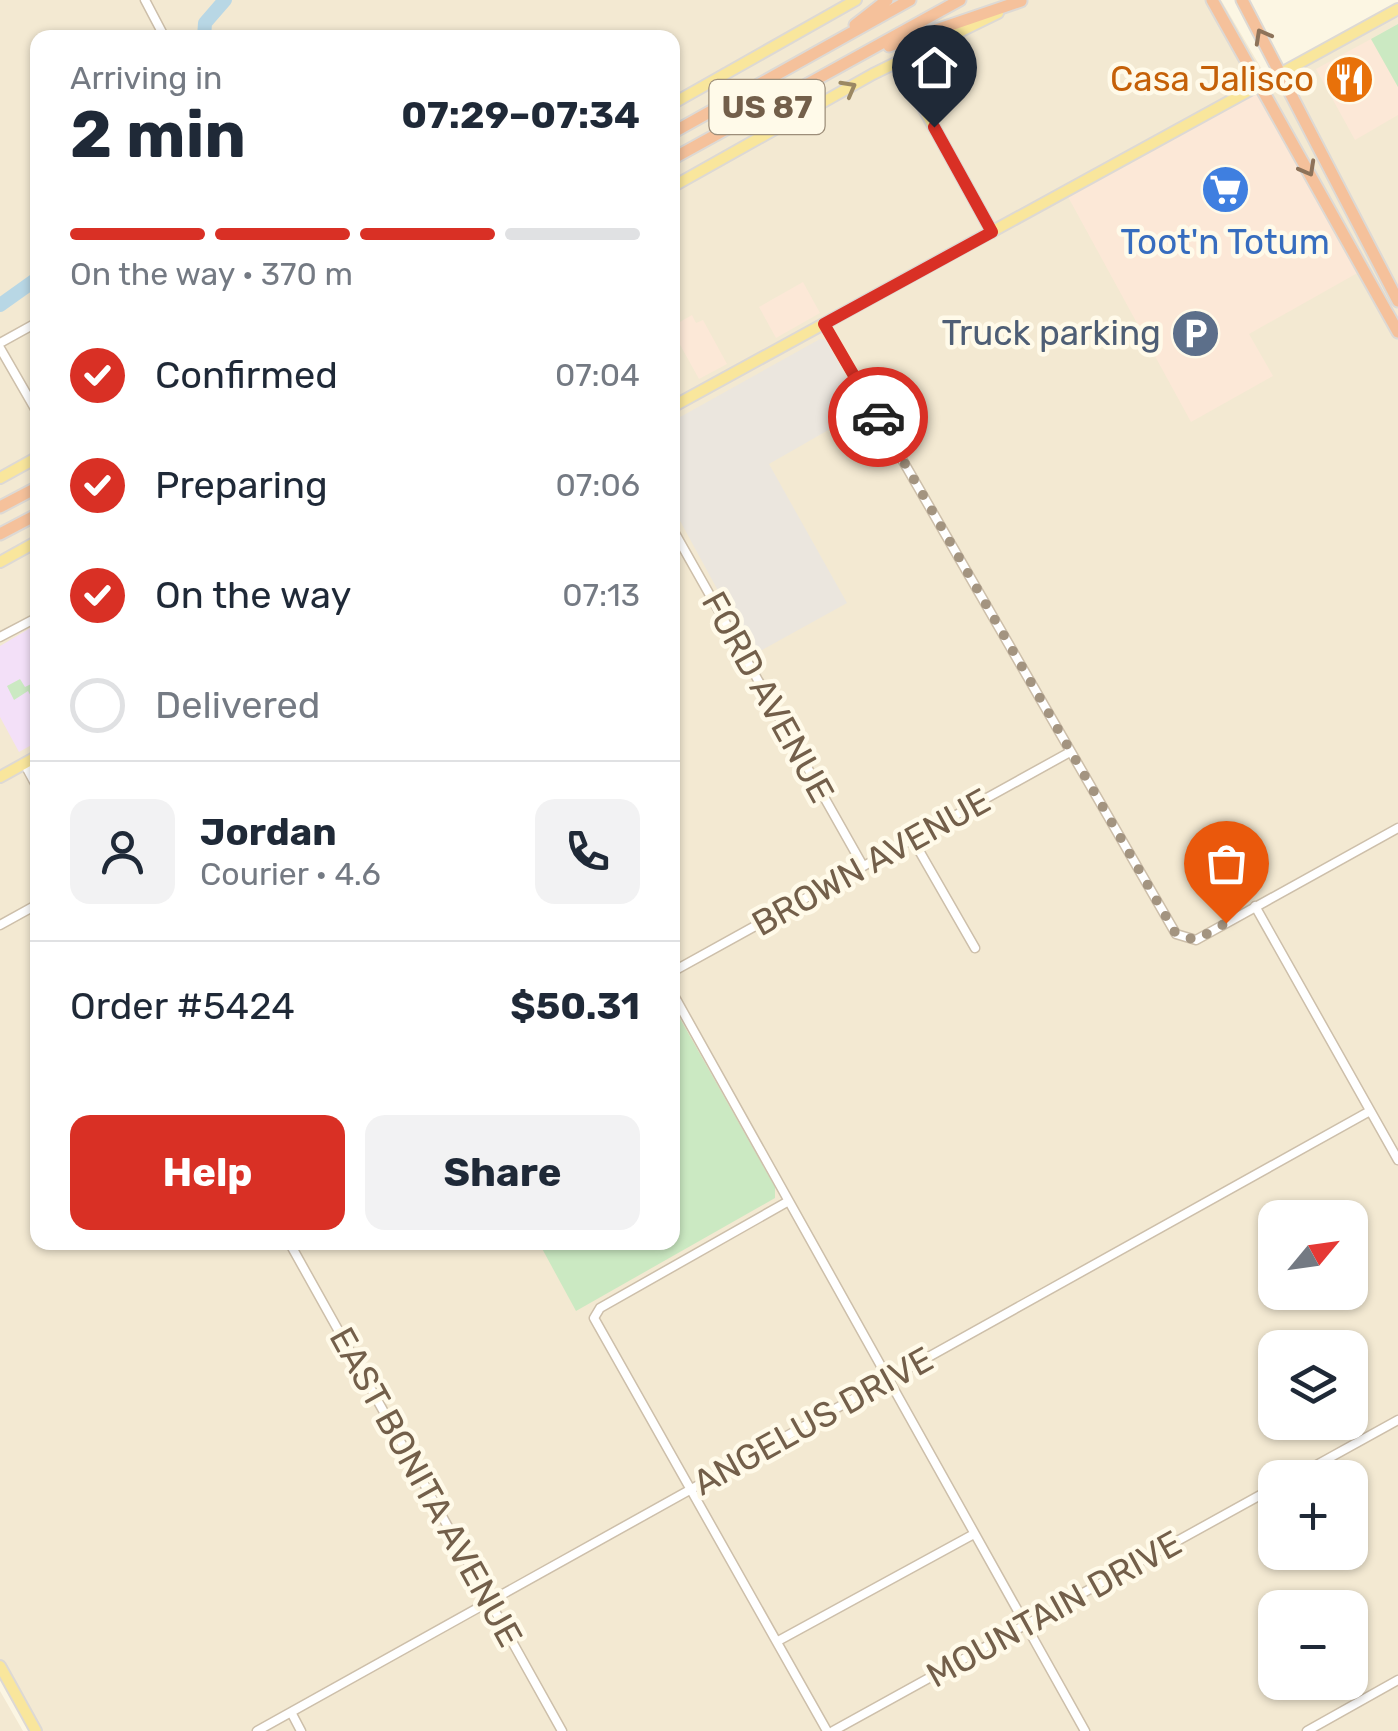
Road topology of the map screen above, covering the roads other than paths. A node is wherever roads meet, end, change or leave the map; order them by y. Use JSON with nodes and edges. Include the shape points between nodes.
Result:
{"nodes":[{"id":1,"x":144,"y":0,"type":"edge"},
{"id":2,"x":856,"y":0,"type":"edge"},
{"id":3,"x":887,"y":0,"type":"edge"},
{"id":4,"x":910,"y":0,"type":"edge"},
{"id":5,"x":960,"y":0,"type":"edge"},
{"id":6,"x":1212,"y":0,"type":"edge"},
{"id":7,"x":1242,"y":0,"type":"edge"},
{"id":8,"x":1022,"y":1,"type":"edge"},
{"id":9,"x":1398,"y":8,"type":"edge"},
{"id":10,"x":161,"y":30,"type":"edge"},
{"id":11,"x":828,"y":46,"type":"junction"},
{"id":12,"x":861,"y":55,"type":"junction"},
{"id":13,"x":898,"y":62,"type":"junction"},
{"id":14,"x":1281,"y":72,"type":"junction"},
{"id":15,"x":1260,"y":84,"type":"junction"},
{"id":16,"x":680,"y":99,"type":"edge"},
{"id":17,"x":680,"y":129,"type":"edge"},
{"id":18,"x":680,"y":155,"type":"edge"},
{"id":19,"x":680,"y":183,"type":"edge"},
{"id":20,"x":992,"y":232,"type":"junction"},
{"id":21,"x":1398,"y":301,"type":"edge"},
{"id":22,"x":824,"y":324,"type":"junction"},
{"id":23,"x":30,"y":327,"type":"edge"},
{"id":24,"x":1398,"y":332,"type":"edge"},
{"id":25,"x":0,"y":346,"type":"edge"},
{"id":26,"x":30,"y":400,"type":"edge"},
{"id":27,"x":680,"y":402,"type":"edge"},
{"id":28,"x":30,"y":461,"type":"edge"},
{"id":29,"x":0,"y":478,"type":"edge"},
{"id":30,"x":30,"y":490,"type":"edge"},
{"id":31,"x":0,"y":507,"type":"edge"},
{"id":32,"x":30,"y":518,"type":"edge"},
{"id":33,"x":0,"y":534,"type":"edge"},
{"id":34,"x":680,"y":542,"type":"edge"},
{"id":35,"x":30,"y":545,"type":"edge"},
{"id":36,"x":0,"y":562,"type":"edge"},
{"id":37,"x":30,"y":621,"type":"edge"},
{"id":38,"x":0,"y":638,"type":"edge"},
{"id":39,"x":1070,"y":752,"type":"junction"},
{"id":40,"x":30,"y":761,"type":"edge"},
{"id":41,"x":24,"y":764,"type":"junction"},
{"id":42,"x":30,"y":775,"type":"edge"},
{"id":43,"x":0,"y":777,"type":"edge"},
{"id":44,"x":1398,"y":828,"type":"edge"},
{"id":45,"x":913,"y":840,"type":"junction"},
{"id":46,"x":863,"y":866,"type":"junction"},
{"id":47,"x":1255,"y":906,"type":"junction"},
{"id":48,"x":30,"y":909,"type":"edge"},
{"id":49,"x":0,"y":926,"type":"edge"},
{"id":50,"x":975,"y":948,"type":"dead end"},
{"id":51,"x":680,"y":968,"type":"edge"},
{"id":52,"x":680,"y":1007,"type":"edge"},
{"id":53,"x":1370,"y":1111,"type":"junction"},
{"id":54,"x":1398,"y":1160,"type":"edge"},
{"id":55,"x":787,"y":1202,"type":"junction"},
{"id":56,"x":293,"y":1250,"type":"edge"},
{"id":57,"x":889,"y":1379,"type":"junction"},
{"id":58,"x":1398,"y":1420,"type":"edge"},
{"id":59,"x":1325,"y":1460,"type":"edge"},
{"id":60,"x":690,"y":1489,"type":"junction"},
{"id":61,"x":1258,"y":1496,"type":"edge"},
{"id":62,"x":974,"y":1534,"type":"junction"},
{"id":63,"x":490,"y":1600,"type":"junction"},
{"id":64,"x":1026,"y":1624,"type":"junction"},
{"id":65,"x":778,"y":1641,"type":"junction"},
{"id":66,"x":0,"y":1666,"type":"edge"},
{"id":67,"x":1398,"y":1680,"type":"edge"},
{"id":68,"x":291,"y":1712,"type":"junction"},
{"id":69,"x":36,"y":1731,"type":"edge"},
{"id":70,"x":257,"y":1731,"type":"edge"},
{"id":71,"x":302,"y":1731,"type":"edge"},
{"id":72,"x":562,"y":1731,"type":"edge"},
{"id":73,"x":830,"y":1731,"type":"edge"},
{"id":74,"x":1085,"y":1731,"type":"edge"},
{"id":75,"x":1307,"y":1731,"type":"edge"}],
"edges":[{"from":1,"to":10,"type":"street"},
{"from":2,"to":16,"type":"main road"},
{"from":3,"to":11,"type":"highway"},
{"from":4,"to":11,"type":"highway","number":"US 87"},
{"from":5,"to":12,"type":"highway","number":"US 87"},
{"from":6,"to":15,"type":"highway"},
{"from":14,"to":7,"type":"highway","one_way":true},
{"from":8,"to":12,"type":"highway"},
{"from":8,"to":13,"type":"main road"},
{"from":9,"to":14,"type":"main road"},
{"from":11,"to":17,"type":"highway","number":"US 87"},
{"from":12,"to":18,"type":"highway","number":"US 87"},
{"from":19,"to":13,"type":"main road","one_way":true},
{"from":13,"to":20,"type":"main road"},
{"from":14,"to":15,"type":"main road"},
{"from":14,"to":21,"type":"highway"},
{"from":15,"to":20,"type":"main road"},
{"from":15,"to":24,"type":"highway","one_way":true},
{"from":20,"to":22,"type":"main road"},
{"from":22,"to":27,"type":"main road"},
{"from":22,"to":39,"type":"street"},
{"from":23,"to":25,"type":"street"},
{"from":25,"to":26,"type":"street"},
{"from":28,"to":29,"type":"main road"},
{"from":30,"to":31,"type":"highway"},
{"from":32,"to":33,"type":"highway"},
{"from":34,"to":46,"type":"street","name":"FORD AVENUE"},
{"from":35,"to":36,"type":"main road"},
{"from":37,"to":38,"type":"street"},
{"from":39,"to":45,"type":"street","name":"BROWN AVENUE"},
{"from":39,"to":47,"type":"street","via":[[1176,934],[1196,940]]},
{"from":40,"to":41,"type":"main road"},
{"from":41,"to":42,"type":"street"},
{"from":41,"to":43,"type":"main road"},
{"from":44,"to":47,"type":"street"},
{"from":45,"to":46,"type":"street","name":"BROWN AVENUE"},
{"from":45,"to":50,"type":"street"},
{"from":46,"to":51,"type":"street","name":"BROWN AVENUE"},
{"from":47,"to":53,"type":"street"},
{"from":48,"to":49,"type":"street"},
{"from":52,"to":55,"type":"street"},
{"from":53,"to":54,"type":"street"},
{"from":53,"to":57,"type":"street","name":"ANGELUS DRIVE"},
{"from":55,"to":57,"type":"street"},
{"from":55,"to":60,"type":"street","via":[[594,1314]]},
{"from":56,"to":63,"type":"street","name":"EAST BONITA AVENUE"},
{"from":57,"to":60,"type":"street","name":"ANGELUS DRIVE"},
{"from":57,"to":62,"type":"street"},
{"from":58,"to":59,"type":"street"},
{"from":60,"to":63,"type":"street","name":"ANGELUS DRIVE"},
{"from":60,"to":65,"type":"street"},
{"from":61,"to":64,"type":"street","name":"MOUNTAIN DRIVE"},
{"from":62,"to":64,"type":"street"},
{"from":62,"to":65,"type":"street"},
{"from":63,"to":68,"type":"street","name":"ANGELUS DRIVE"},
{"from":63,"to":72,"type":"street","name":"EAST BONITA AVENUE"},
{"from":64,"to":73,"type":"street","name":"MOUNTAIN DRIVE"},
{"from":64,"to":74,"type":"street"},
{"from":65,"to":73,"type":"street"},
{"from":66,"to":69,"type":"main road"},
{"from":67,"to":75,"type":"street"},
{"from":68,"to":70,"type":"street","name":"ANGELUS DRIVE"},
{"from":68,"to":71,"type":"street"}]}
